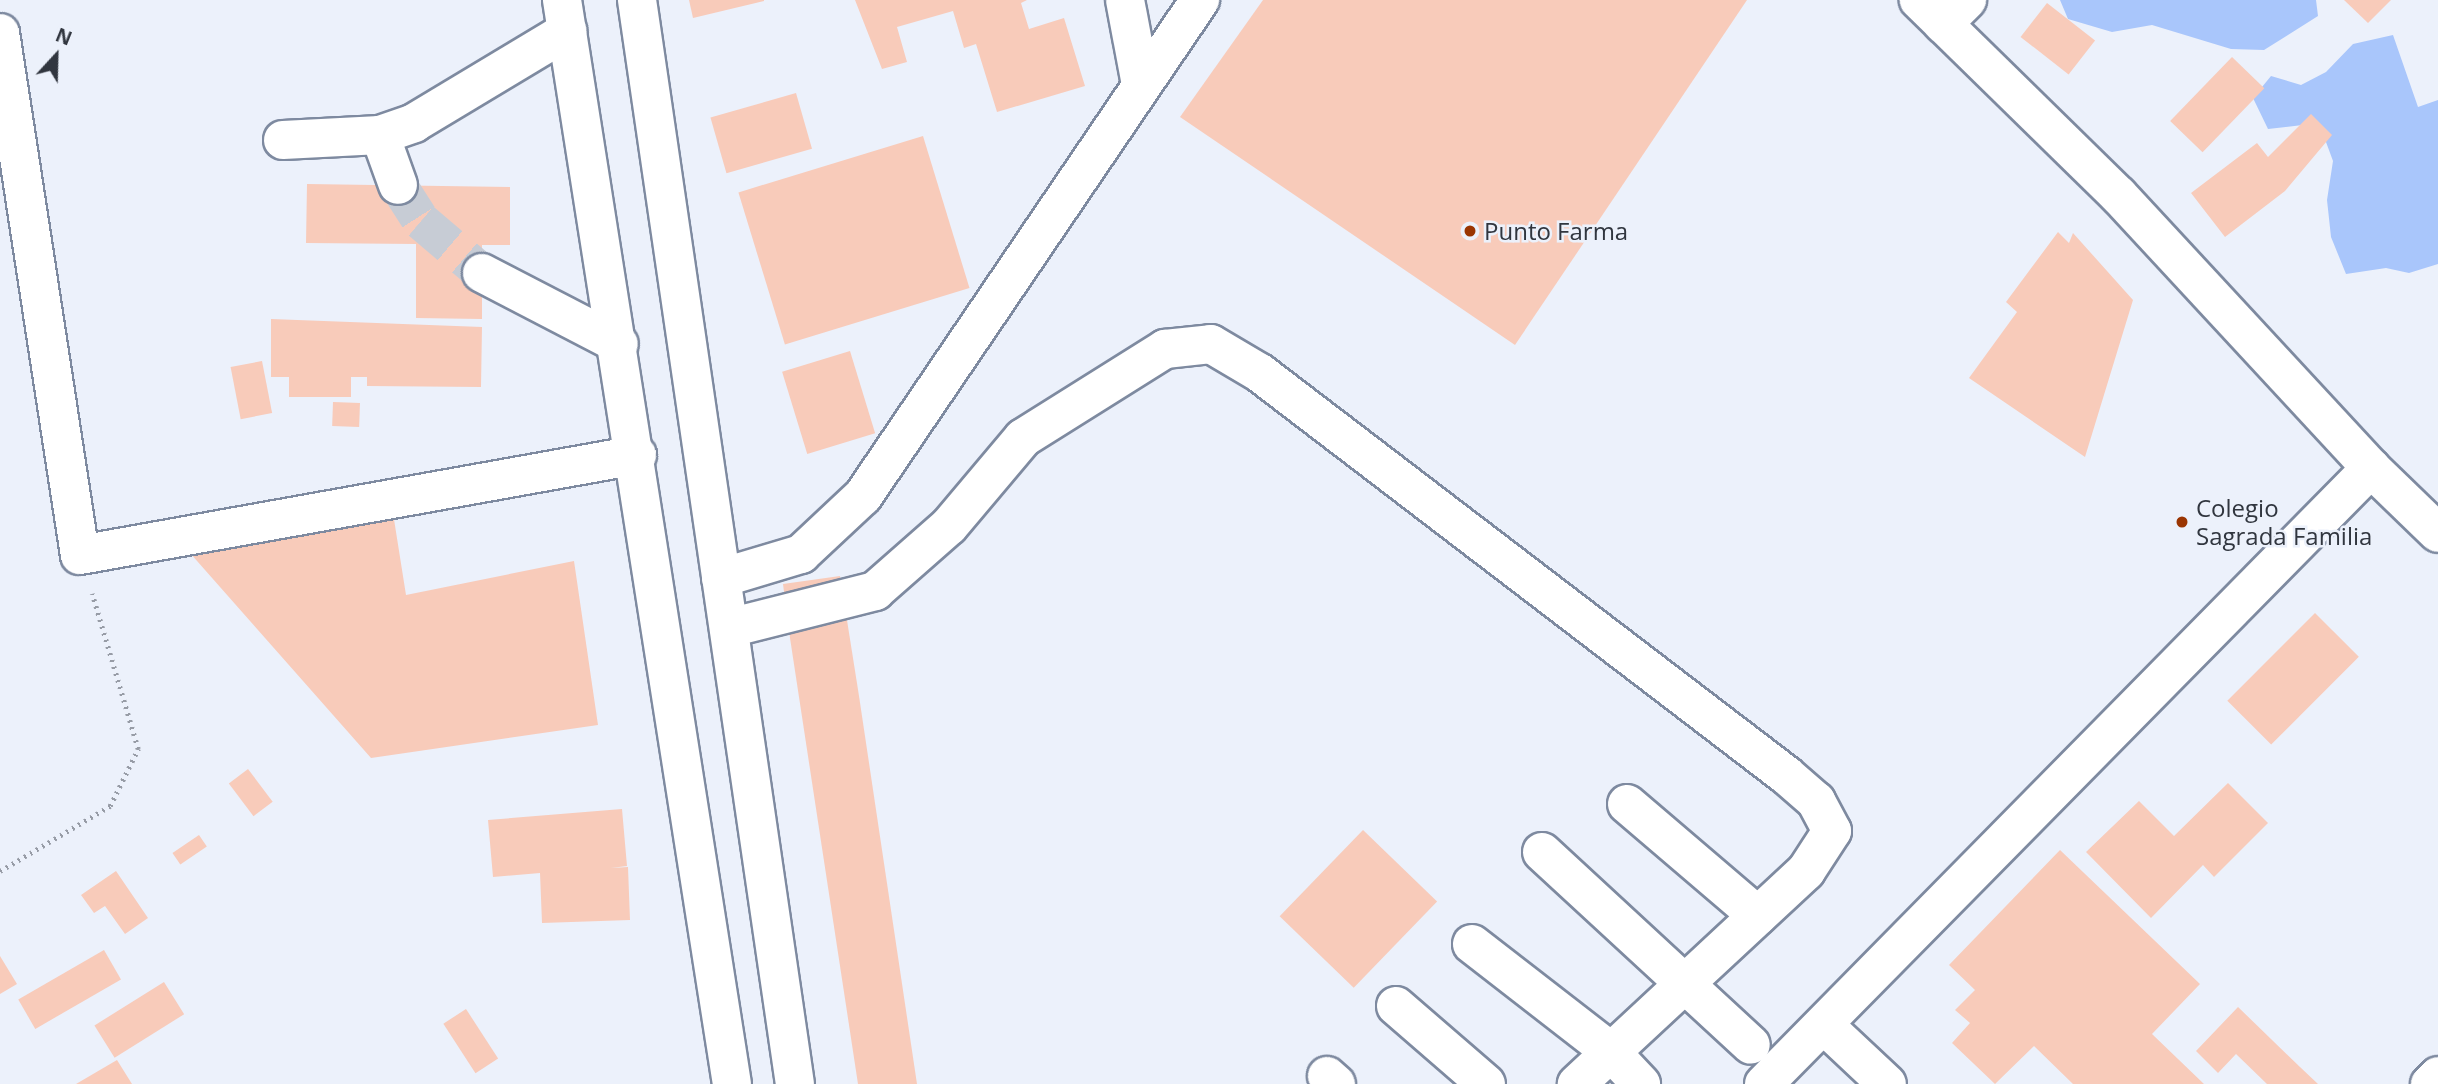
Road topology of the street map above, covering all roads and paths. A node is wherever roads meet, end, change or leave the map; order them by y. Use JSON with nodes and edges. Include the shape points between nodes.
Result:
{"nodes":[{"id":1,"x":637,"y":0,"type":"edge"},
{"id":2,"x":1125,"y":0,"type":"edge"},
{"id":3,"x":1200,"y":0,"type":"edge"},
{"id":4,"x":1943,"y":8,"type":"edge"},
{"id":5,"x":565,"y":16,"type":"edge"},
{"id":6,"x":0,"y":33,"type":"edge"},
{"id":7,"x":1141,"y":85,"type":"junction"},
{"id":8,"x":380,"y":135,"type":"junction"},
{"id":9,"x":283,"y":140,"type":"dead end"},
{"id":10,"x":398,"y":185,"type":"tunnel mouth"},
{"id":11,"x":482,"y":273,"type":"tunnel mouth"},
{"id":12,"x":619,"y":344,"type":"junction"},
{"id":13,"x":637,"y":455,"type":"junction"},
{"id":14,"x":2371,"y":468,"type":"junction"},
{"id":15,"x":2438,"y":533,"type":"edge"},
{"id":16,"x":80,"y":555,"type":"junction"},
{"id":17,"x":721,"y":578,"type":"junction"},
{"id":18,"x":729,"y":628,"type":"junction"},
{"id":19,"x":1628,"y":804,"type":"dead end"},
{"id":20,"x":1542,"y":852,"type":"dead end"},
{"id":21,"x":0,"y":870,"type":"edge"},
{"id":22,"x":1758,"y":916,"type":"junction"},
{"id":23,"x":1472,"y":944,"type":"dead end"},
{"id":24,"x":1686,"y":982,"type":"junction"},
{"id":25,"x":1396,"y":1006,"type":"dead end"},
{"id":26,"x":1824,"y":1025,"type":"junction"},
{"id":27,"x":1751,"y":1045,"type":"dead end"},
{"id":28,"x":1611,"y":1052,"type":"junction"},
{"id":29,"x":2438,"y":1076,"type":"edge"},
{"id":30,"x":732,"y":1084,"type":"edge"},
{"id":31,"x":795,"y":1084,"type":"edge"},
{"id":32,"x":1486,"y":1084,"type":"edge"},
{"id":33,"x":1577,"y":1084,"type":"edge"},
{"id":34,"x":1641,"y":1084,"type":"edge"},
{"id":35,"x":1764,"y":1084,"type":"edge"},
{"id":36,"x":1887,"y":1084,"type":"edge"},
{"id":37,"x":2430,"y":1084,"type":"edge"}],
"edges":[{"from":1,"to":17,"type":"main road"},
{"from":2,"to":7,"type":"main road"},
{"from":3,"to":7,"type":"main road"},
{"from":4,"to":14,"type":"main road"},
{"from":5,"to":8,"type":"main road","via":[[448,106]]},
{"from":5,"to":12,"type":"main road"},
{"from":6,"to":16,"type":"main road"},
{"from":7,"to":17,"type":"main road","via":[[863,496],[801,554]]},
{"from":8,"to":9,"type":"main road"},
{"from":8,"to":10,"type":"main road"},
{"from":11,"to":12,"type":"main road"},
{"from":12,"to":13,"type":"main road"},
{"from":13,"to":16,"type":"main road"},
{"from":13,"to":30,"type":"main road"},
{"from":14,"to":15,"type":"main road"},
{"from":14,"to":26,"type":"main road"},
{"from":16,"to":21,"type":"path","via":[[138,749],[110,806]]},
{"from":17,"to":18,"type":"main road"},
{"from":18,"to":22,"type":"main road","via":[[876,591],[949,526],[1023,438],[1165,349],[1211,344],[1260,373],[1816,802],[1832,831],[1825,848]]},
{"from":18,"to":31,"type":"main road"},
{"from":19,"to":22,"type":"main road"},
{"from":20,"to":24,"type":"main road"},
{"from":22,"to":24,"type":"main road"},
{"from":23,"to":28,"type":"main road"},
{"from":24,"to":27,"type":"main road"},
{"from":24,"to":28,"type":"main road"},
{"from":25,"to":32,"type":"main road"},
{"from":26,"to":35,"type":"main road"},
{"from":26,"to":36,"type":"main road"},
{"from":28,"to":33,"type":"main road"},
{"from":28,"to":34,"type":"main road"},
{"from":29,"to":37,"type":"main road"}]}
